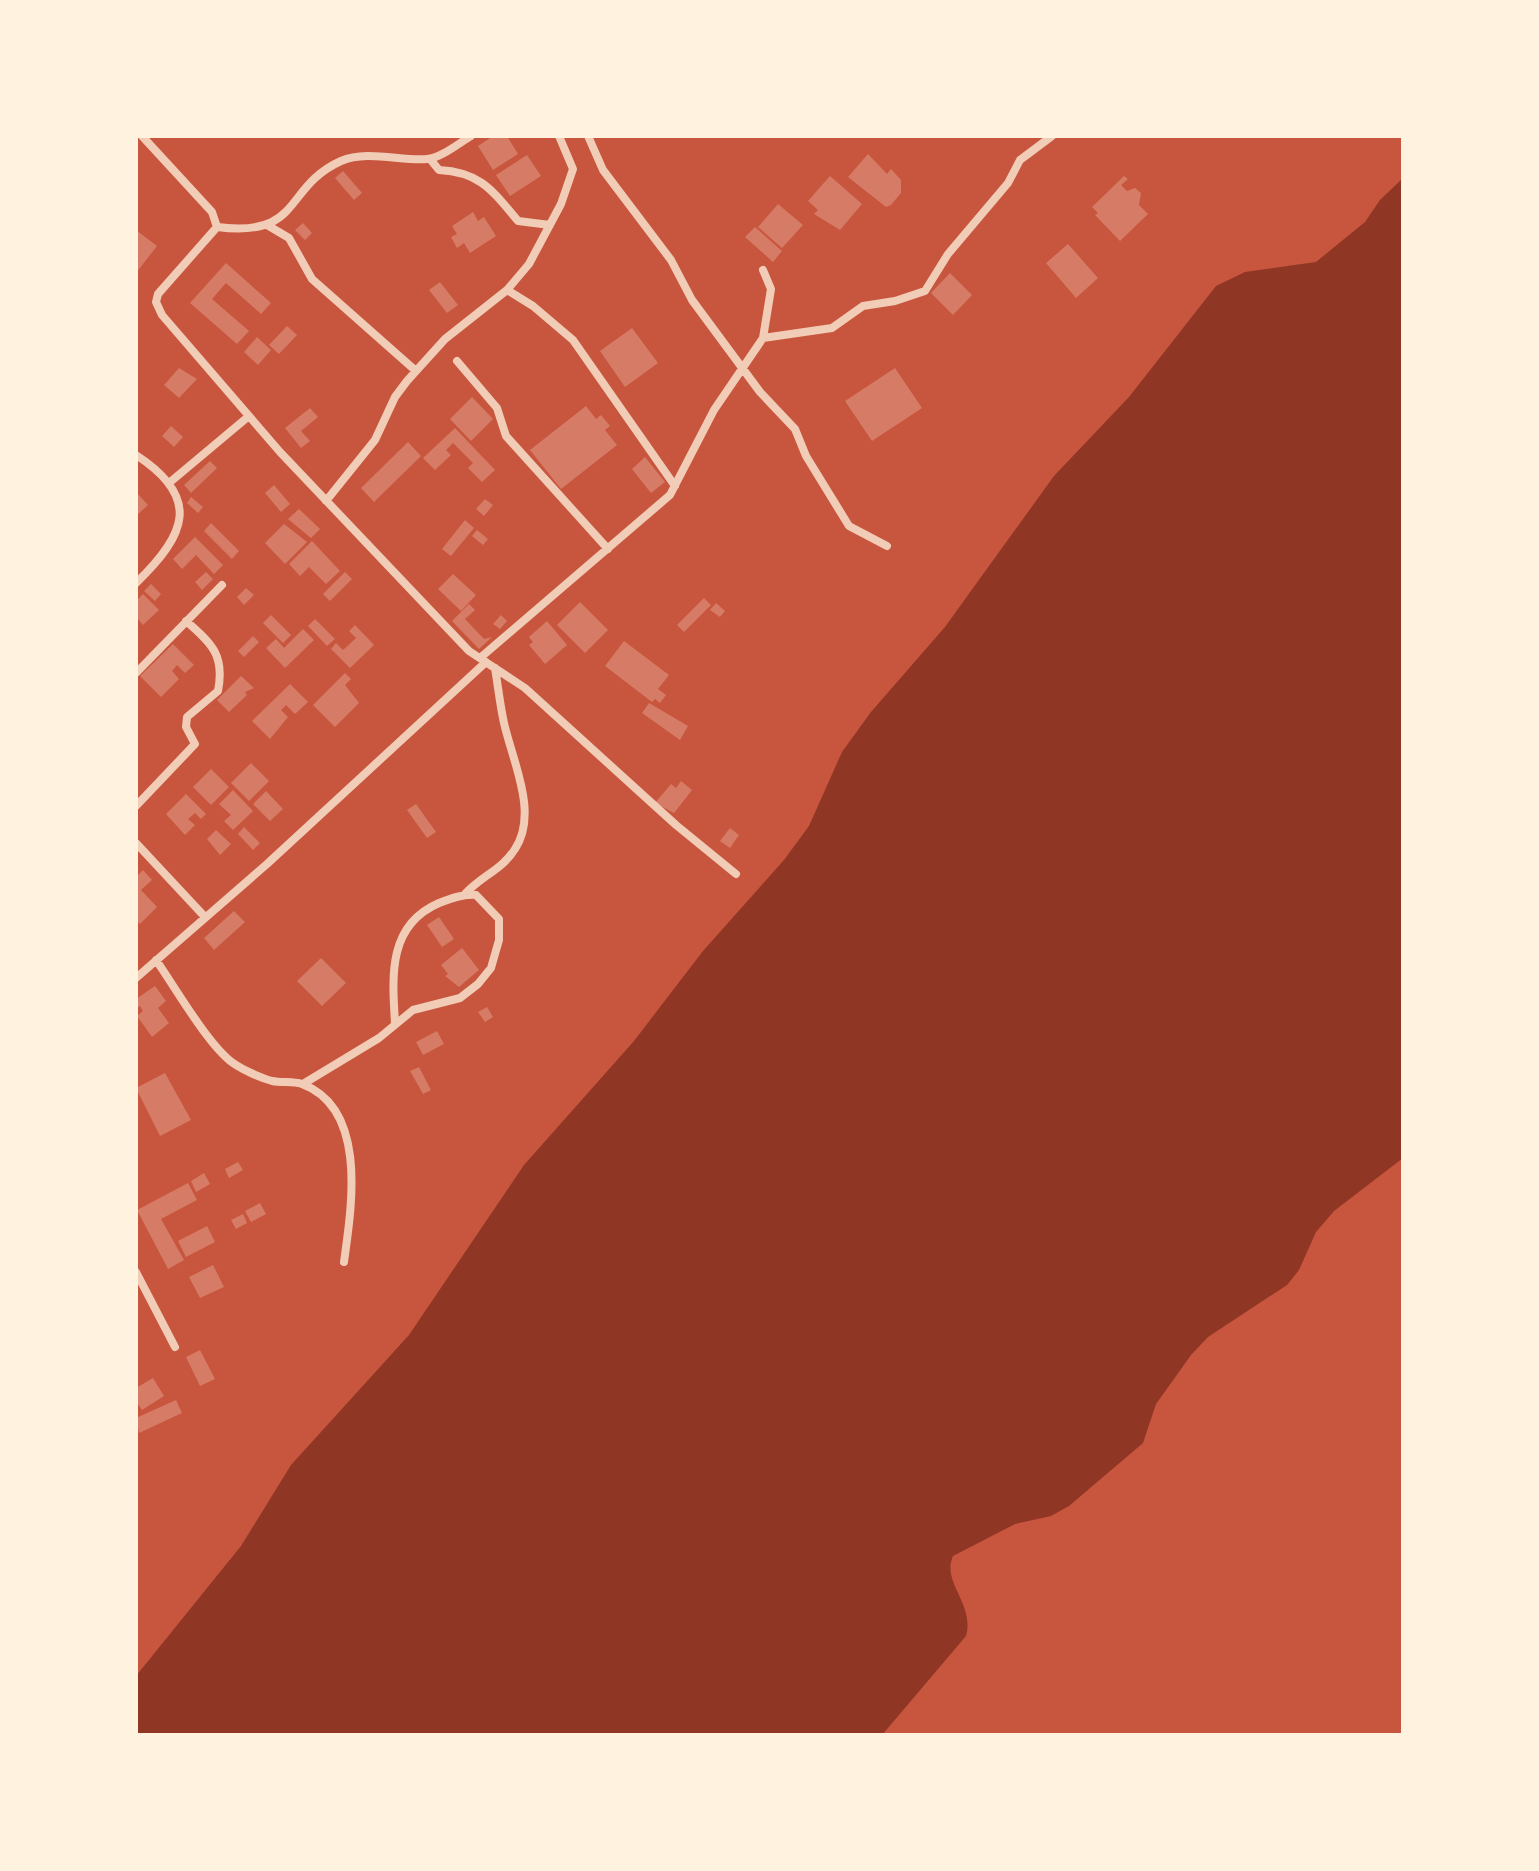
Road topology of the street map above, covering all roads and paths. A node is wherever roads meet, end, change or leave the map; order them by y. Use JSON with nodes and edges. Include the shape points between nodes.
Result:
{"nodes":[{"id":1,"x":142,"y":136,"type":"edge"},
{"id":2,"x":471,"y":136,"type":"edge"},
{"id":3,"x":559,"y":136,"type":"edge"},
{"id":4,"x":588,"y":136,"type":"edge"},
{"id":5,"x":1052,"y":136,"type":"edge"},
{"id":6,"x":430,"y":159,"type":"junction"},
{"id":7,"x":267,"y":225,"type":"junction"},
{"id":8,"x":550,"y":225,"type":"junction"},
{"id":9,"x":217,"y":227,"type":"junction"},
{"id":10,"x":763,"y":270,"type":"dead end"},
{"id":11,"x":507,"y":290,"type":"junction"},
{"id":12,"x":763,"y":338,"type":"junction"},
{"id":13,"x":457,"y":361,"type":"dead end"},
{"id":14,"x":742,"y":369,"type":"junction"},
{"id":15,"x":416,"y":371,"type":"junction"},
{"id":16,"x":249,"y":416,"type":"junction"},
{"id":17,"x":136,"y":455,"type":"edge"},
{"id":18,"x":169,"y":483,"type":"junction"},
{"id":19,"x":675,"y":486,"type":"junction"},
{"id":20,"x":326,"y":501,"type":"junction"},
{"id":21,"x":887,"y":546,"type":"dead end"},
{"id":22,"x":608,"y":549,"type":"junction"},
{"id":23,"x":136,"y":583,"type":"edge"},
{"id":24,"x":222,"y":585,"type":"dead end"},
{"id":25,"x":186,"y":621,"type":"junction"},
{"id":26,"x":487,"y":663,"type":"junction"},
{"id":27,"x":136,"y":673,"type":"edge"},
{"id":28,"x":136,"y":806,"type":"edge"},
{"id":29,"x":136,"y":843,"type":"edge"},
{"id":30,"x":736,"y":874,"type":"dead end"},
{"id":31,"x":465,"y":894,"type":"junction"},
{"id":32,"x":205,"y":917,"type":"junction"},
{"id":33,"x":156,"y":960,"type":"junction"},
{"id":34,"x":136,"y":978,"type":"edge"},
{"id":35,"x":395,"y":1023,"type":"junction"},
{"id":36,"x":303,"y":1084,"type":"junction"},
{"id":37,"x":344,"y":1262,"type":"dead end"},
{"id":38,"x":136,"y":1272,"type":"edge"},
{"id":39,"x":175,"y":1347,"type":"dead end"}],
"edges":[{"from":1,"to":9,"type":"street","via":[[212,212]]},
{"from":2,"to":6,"type":"street"},
{"from":3,"to":8,"type":"street","via":[[573,169]]},
{"from":4,"to":14,"type":"street","via":[[603,170],[671,260],[692,300]]},
{"from":5,"to":12,"type":"street","via":[[1020,160],[925,291],[863,306],[832,328]]},
{"from":6,"to":7,"type":"street","via":[[351,157],[336,163]]},
{"from":6,"to":8,"type":"street","via":[[439,170],[467,172],[488,186],[518,221]]},
{"from":7,"to":9,"type":"street","via":[[247,231]]},
{"from":7,"to":15,"type":"street","via":[[289,238],[312,279]]},
{"from":8,"to":11,"type":"street","via":[[529,264]]},
{"from":9,"to":16,"type":"street","via":[[156,302]]},
{"from":10,"to":12,"type":"street","via":[[771,289]]},
{"from":11,"to":15,"type":"street","via":[[445,339]]},
{"from":11,"to":19,"type":"street","via":[[573,340]]},
{"from":12,"to":14,"type":"street"},
{"from":13,"to":22,"type":"street","via":[[497,408],[506,436]]},
{"from":14,"to":19,"type":"street","via":[[696,441]]},
{"from":14,"to":21,"type":"street","via":[[795,429],[849,526]]},
{"from":15,"to":20,"type":"street","via":[[395,397],[375,440]]},
{"from":16,"to":18,"type":"street"},
{"from":16,"to":20,"type":"street"},
{"from":17,"to":18,"type":"street"},
{"from":18,"to":23,"type":"street","via":[[180,512],[179,532]]},
{"from":19,"to":22,"type":"street"},
{"from":20,"to":26,"type":"street","via":[[469,651]]},
{"from":22,"to":26,"type":"street"},
{"from":24,"to":25,"type":"street"},
{"from":25,"to":27,"type":"street"},
{"from":25,"to":28,"type":"street","via":[[213,645],[222,673],[218,691],[187,717],[195,744]]},
{"from":26,"to":30,"type":"street","via":[[525,688]]},
{"from":26,"to":31,"type":"street","via":[[523,792],[523,821],[517,848]]},
{"from":26,"to":32,"type":"street"},
{"from":29,"to":32,"type":"street"},
{"from":31,"to":35,"type":"street","via":[[426,909],[399,936]]},
{"from":31,"to":35,"type":"street","via":[[476,895],[499,919],[491,968],[460,998],[413,1010]]},
{"from":32,"to":33,"type":"street"},
{"from":33,"to":34,"type":"street"},
{"from":33,"to":36,"type":"street","via":[[232,1063],[270,1080]]},
{"from":35,"to":36,"type":"street"},
{"from":36,"to":37,"type":"street","via":[[338,1118],[349,1145],[354,1185]]},
{"from":38,"to":39,"type":"street"}]}
